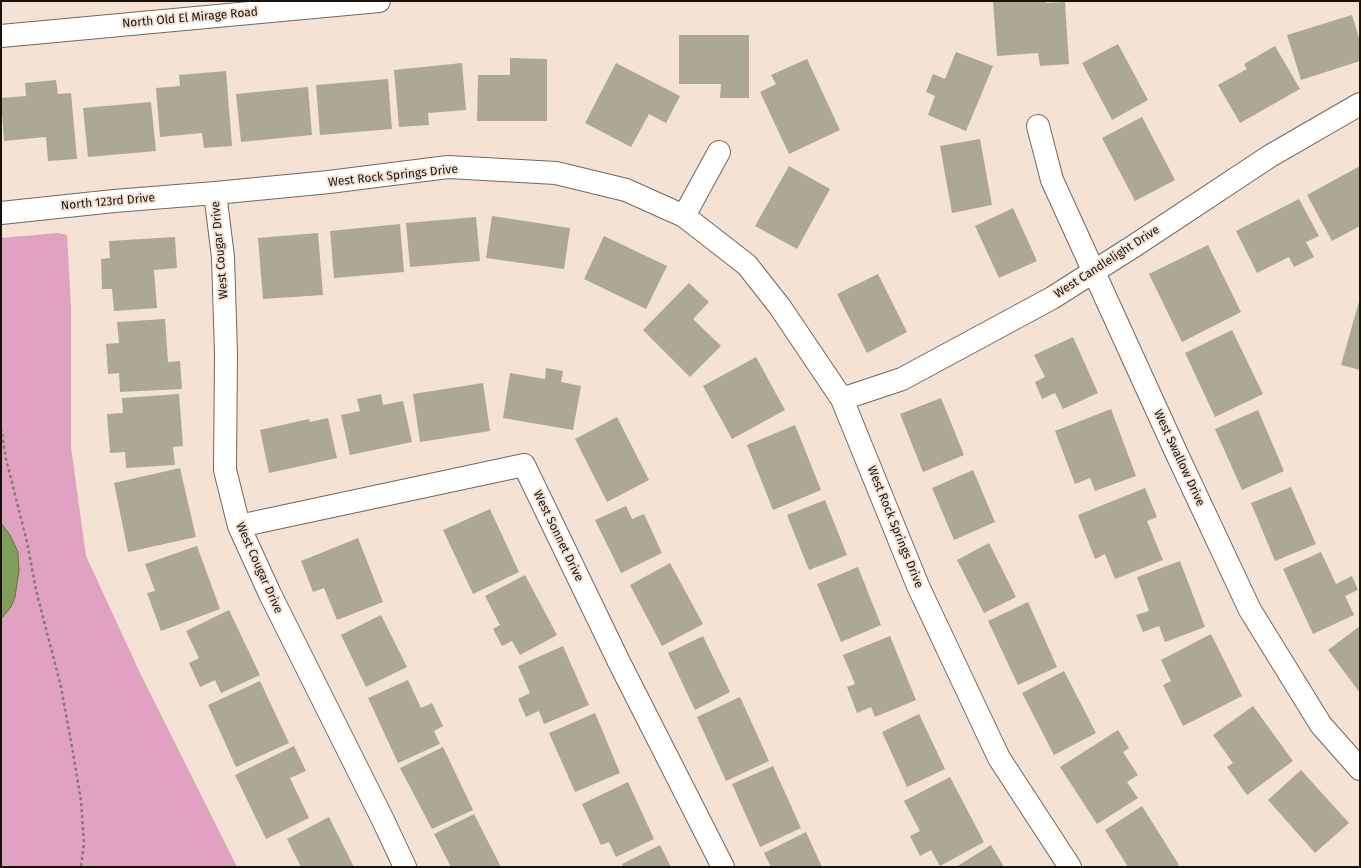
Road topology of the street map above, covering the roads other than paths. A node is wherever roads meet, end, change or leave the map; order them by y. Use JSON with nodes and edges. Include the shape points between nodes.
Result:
{"nodes":[{"id":1,"x":379,"y":1,"type":"edge"},
{"id":2,"x":1,"y":36,"type":"edge"},
{"id":3,"x":1360,"y":104,"type":"edge"},
{"id":4,"x":1038,"y":126,"type":"dead end"},
{"id":5,"x":719,"y":152,"type":"dead end"},
{"id":6,"x":215,"y":193,"type":"junction"},
{"id":7,"x":1,"y":213,"type":"edge"},
{"id":8,"x":684,"y":216,"type":"junction"},
{"id":9,"x":1093,"y":271,"type":"junction"},
{"id":10,"x":842,"y":400,"type":"junction"},
{"id":11,"x":239,"y":526,"type":"junction"},
{"id":12,"x":1360,"y":769,"type":"edge"},
{"id":13,"x":405,"y":867,"type":"edge"},
{"id":14,"x":723,"y":867,"type":"edge"},
{"id":15,"x":1070,"y":867,"type":"edge"}],
"edges":[{"from":1,"to":2,"type":"street","name":"North Old El Mirage Road"},
{"from":3,"to":9,"type":"street","name":"West Candlelight Drive","via":[[1270,156]]},
{"from":4,"to":9,"type":"street","name":"West Swallow Drive","via":[[1052,180]]},
{"from":5,"to":8,"type":"street"},
{"from":6,"to":7,"type":"street","name":"North 123rd Drive"},
{"from":6,"to":8,"type":"street","name":"West Rock Springs Drive","via":[[448,168],[556,173],[626,190]]},
{"from":6,"to":11,"type":"street","name":"West Cougar Drive","via":[[223,273],[226,352],[225,470]]},
{"from":8,"to":10,"type":"street","name":"West Rock Springs Drive","via":[[747,265],[780,306]]},
{"from":9,"to":10,"type":"street","name":"West Candlelight Drive","via":[[1052,298],[902,379]]},
{"from":9,"to":12,"type":"street","name":"West Swallow Drive","via":[[1250,610],[1321,725]]},
{"from":10,"to":15,"type":"street","name":"West Rock Springs Drive","via":[[918,586],[999,758]]},
{"from":11,"to":13,"type":"street","name":"West Cougar Drive"},
{"from":11,"to":14,"type":"street","name":"West Sonnet Drive","via":[[524,465],[619,662]]}]}
